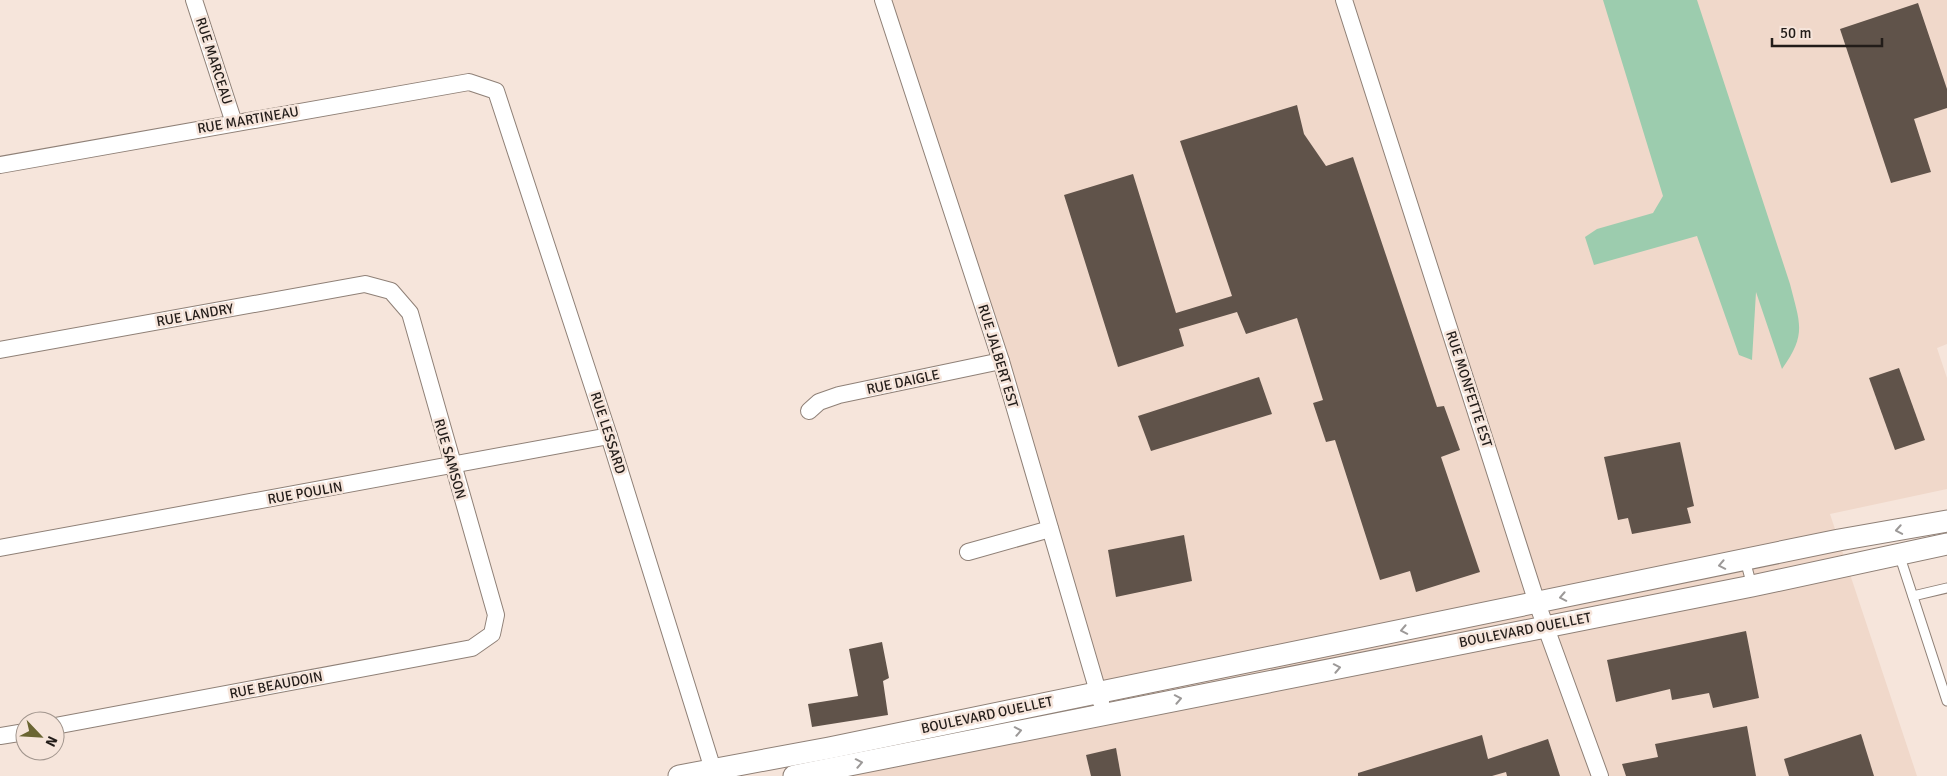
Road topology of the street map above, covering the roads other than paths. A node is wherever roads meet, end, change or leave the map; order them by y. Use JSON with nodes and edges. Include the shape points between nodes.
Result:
{"nodes":[{"id":1,"x":194,"y":0,"type":"edge"},
{"id":2,"x":883,"y":0,"type":"edge"},
{"id":3,"x":1344,"y":0,"type":"edge"},
{"id":4,"x":496,"y":91,"type":"joint"},
{"id":5,"x":234,"y":123,"type":"junction"},
{"id":6,"x":0,"y":165,"type":"edge"},
{"id":7,"x":390,"y":291,"type":"joint"},
{"id":8,"x":0,"y":350,"type":"edge"},
{"id":9,"x":1002,"y":361,"type":"junction"},
{"id":10,"x":808,"y":411,"type":"dead end"},
{"id":11,"x":609,"y":436,"type":"junction"},
{"id":12,"x":452,"y":466,"type":"junction"},
{"id":13,"x":1947,"y":522,"type":"edge"},
{"id":14,"x":1050,"y":529,"type":"junction"},
{"id":15,"x":1947,"y":544,"type":"edge"},
{"id":16,"x":0,"y":548,"type":"edge"},
{"id":17,"x":968,"y":552,"type":"dead end"},
{"id":18,"x":1899,"y":554,"type":"junction"},
{"id":19,"x":1745,"y":560,"type":"junction"},
{"id":20,"x":1752,"y":586,"type":"junction"},
{"id":21,"x":1947,"y":588,"type":"edge"},
{"id":22,"x":1913,"y":596,"type":"junction"},
{"id":23,"x":1537,"y":603,"type":"junction"},
{"id":24,"x":1546,"y":626,"type":"junction"},
{"id":25,"x":492,"y":634,"type":"joint"},
{"id":26,"x":1297,"y":664,"type":"junction"},
{"id":27,"x":1097,"y":692,"type":"junction"},
{"id":28,"x":1947,"y":701,"type":"edge"},
{"id":29,"x":1104,"y":714,"type":"junction"},
{"id":30,"x":65,"y":724,"type":"edge"},
{"id":31,"x":15,"y":734,"type":"edge"},
{"id":32,"x":0,"y":736,"type":"edge"},
{"id":33,"x":829,"y":748,"type":"junction"},
{"id":34,"x":714,"y":772,"type":"edge"},
{"id":35,"x":837,"y":772,"type":"edge"},
{"id":36,"x":679,"y":776,"type":"edge"},
{"id":37,"x":794,"y":776,"type":"edge"},
{"id":38,"x":1600,"y":776,"type":"edge"}],
"edges":[{"from":1,"to":5,"type":"street","name":"RUE MARCEAU"},
{"from":2,"to":9,"type":"street","name":"RUE JALBERT EST"},
{"from":3,"to":23,"type":"street","name":"RUE MONFETTE EST"},
{"from":4,"to":5,"type":"street","name":"RUE MARTINEAU","via":[[469,82]]},
{"from":4,"to":11,"type":"street","name":"RUE LESSARD"},
{"from":5,"to":6,"type":"street","name":"RUE MARTINEAU"},
{"from":7,"to":8,"type":"street","name":"RUE LANDRY","via":[[364,284]]},
{"from":7,"to":12,"type":"street","name":"RUE SAMSON","via":[[410,313]]},
{"from":9,"to":10,"type":"street","name":"RUE DAIGLE","via":[[839,395],[819,402]]},
{"from":9,"to":14,"type":"street","name":"RUE JALBERT EST"},
{"from":11,"to":12,"type":"street","name":"RUE POULIN"},
{"from":11,"to":34,"type":"street","name":"RUE LESSARD"},
{"from":12,"to":16,"type":"street","name":"RUE POULIN"},
{"from":12,"to":25,"type":"street","name":"RUE SAMSON","via":[[496,615]]},
{"from":13,"to":19,"type":"street","name":"BOULEVARD OUELLET","one_way":true},
{"from":14,"to":17,"type":"street"},
{"from":14,"to":27,"type":"street","name":"RUE JALBERT EST"},
{"from":15,"to":18,"type":"street","name":"BOULEVARD OUELLET"},
{"from":18,"to":20,"type":"street","name":"BOULEVARD OUELLET"},
{"from":18,"to":22,"type":"lane"},
{"from":19,"to":20,"type":"lane"},
{"from":19,"to":23,"type":"street","name":"BOULEVARD OUELLET","one_way":true},
{"from":20,"to":24,"type":"street","name":"BOULEVARD OUELLET"},
{"from":21,"to":22,"type":"lane"},
{"from":22,"to":28,"type":"lane"},
{"from":23,"to":24,"type":"street","name":"RUE MONFETTE EST"},
{"from":23,"to":26,"type":"street","name":"BOULEVARD OUELLET","one_way":true},
{"from":26,"to":24,"type":"street","name":"BOULEVARD OUELLET","one_way":true},
{"from":24,"to":38,"type":"street","name":"RUE MONFETTE EST"},
{"from":25,"to":30,"type":"street","name":"RUE BEAUDOIN","via":[[472,648]]},
{"from":26,"to":27,"type":"street","name":"BOULEVARD OUELLET"},
{"from":29,"to":26,"type":"street","name":"BOULEVARD OUELLET","one_way":true},
{"from":27,"to":29,"type":"street","name":"RUE JALBERT EST"},
{"from":27,"to":33,"type":"street","name":"BOULEVARD OUELLET"},
{"from":35,"to":29,"type":"street","name":"BOULEVARD OUELLET","one_way":true},
{"from":31,"to":32,"type":"street"},
{"from":33,"to":34,"type":"street","name":"BOULEVARD OUELLET"},
{"from":33,"to":35,"type":"street"},
{"from":34,"to":36,"type":"street","name":"BOULEVARD OUELLET"},
{"from":35,"to":37,"type":"street","name":"BOULEVARD OUELLET"}]}
